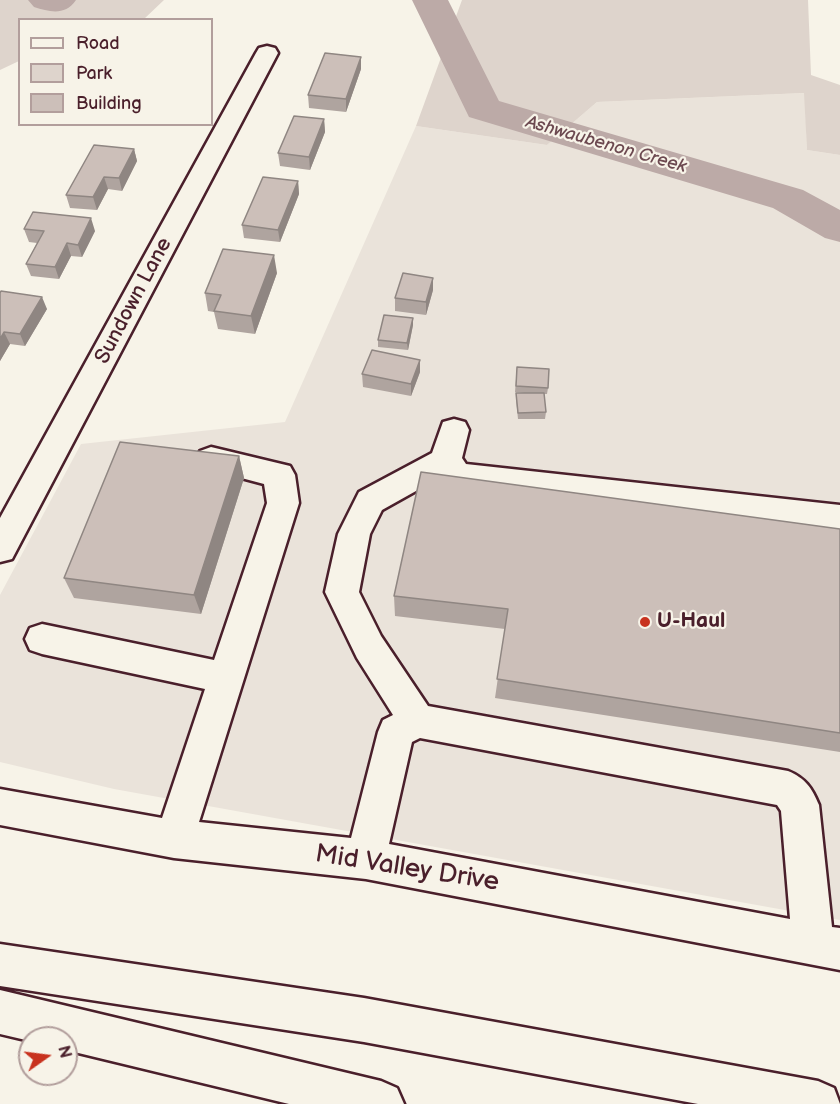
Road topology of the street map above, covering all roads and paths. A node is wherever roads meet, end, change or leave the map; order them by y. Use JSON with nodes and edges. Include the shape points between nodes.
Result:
{"nodes":[{"id":1,"x":267,"y":53,"type":"dead end"},
{"id":2,"x":211,"y":459,"type":"edge"},
{"id":3,"x":840,"y":518,"type":"edge"},
{"id":4,"x":0,"y":549,"type":"edge"},
{"id":5,"x":42,"y":639,"type":"dead end"},
{"id":6,"x":226,"y":678,"type":"junction"},
{"id":7,"x":417,"y":720,"type":"junction"},
{"id":8,"x":0,"y":807,"type":"edge"},
{"id":9,"x":174,"y":839,"type":"junction"},
{"id":10,"x":366,"y":859,"type":"junction"},
{"id":11,"x":827,"y":947,"type":"edge"},
{"id":12,"x":0,"y":965,"type":"edge"},
{"id":13,"x":0,"y":1012,"type":"edge"},
{"id":14,"x":381,"y":1104,"type":"edge"},
{"id":15,"x":818,"y":1104,"type":"edge"}],
"edges":[{"from":1,"to":4,"type":"main road","name":"Sundown Lane"},
{"from":2,"to":6,"type":"main road","via":[[279,475],[284,503]]},
{"from":3,"to":7,"type":"main road","via":[[457,475],[450,445],[370,501],[354,534],[342,592],[369,646]]},
{"from":5,"to":6,"type":"main road"},
{"from":6,"to":9,"type":"main road"},
{"from":7,"to":10,"type":"main road","via":[[396,732]]},
{"from":7,"to":11,"type":"main road","via":[[788,789],[800,805]]},
{"from":8,"to":9,"type":"main road","name":"Mid Valley Drive"},
{"from":9,"to":10,"type":"main road","name":"Mid Valley Drive"},
{"from":10,"to":11,"type":"main road","name":"Mid Valley Drive"},
{"from":12,"to":15,"type":"main road","via":[[364,1020]]},
{"from":13,"to":14,"type":"main road"}]}
